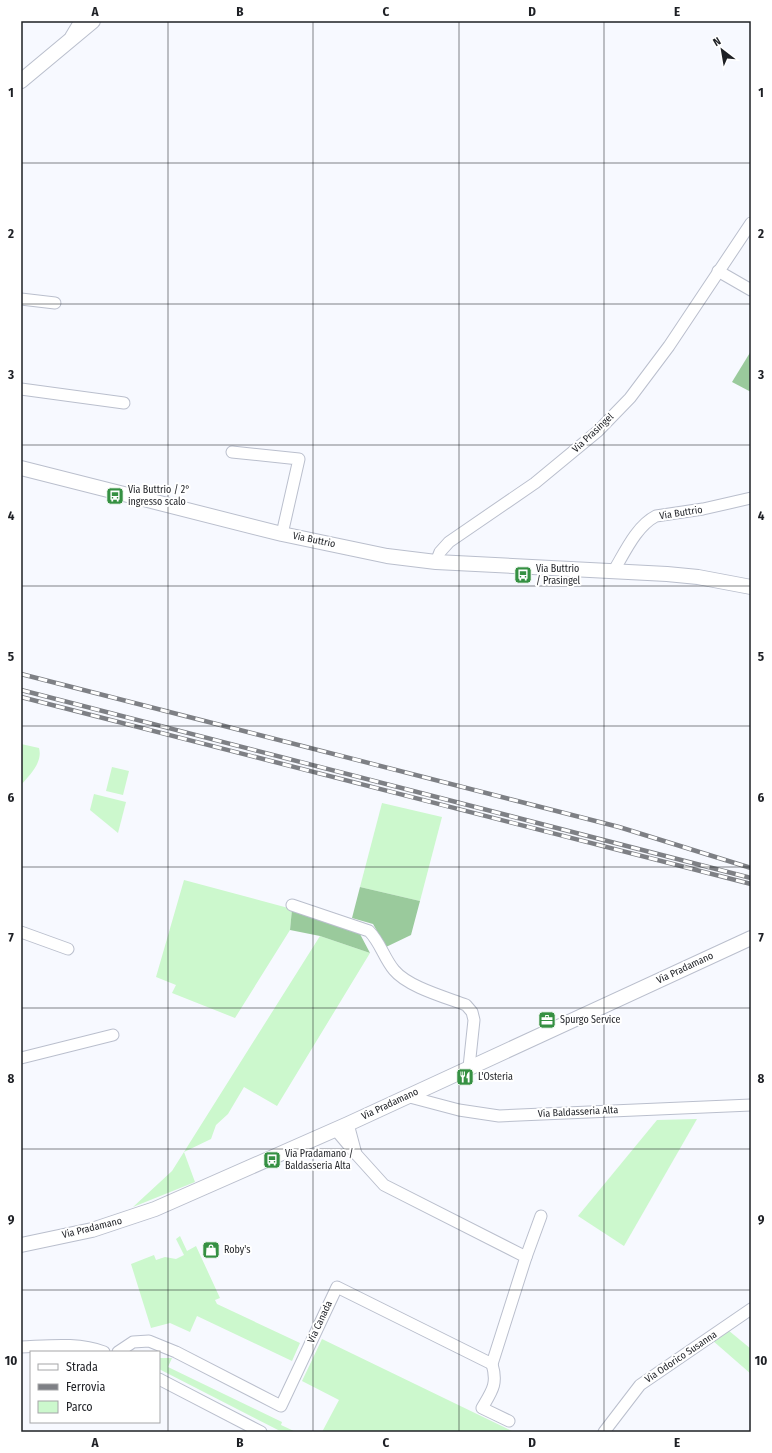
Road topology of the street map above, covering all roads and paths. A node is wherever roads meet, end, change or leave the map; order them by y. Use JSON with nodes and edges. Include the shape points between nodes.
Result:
{"nodes":[{"id":1,"x":80,"y":21,"type":"edge"},
{"id":2,"x":93,"y":21,"type":"edge"},
{"id":3,"x":68,"y":42,"type":"junction"},
{"id":4,"x":21,"y":81,"type":"edge"},
{"id":5,"x":751,"y":223,"type":"edge"},
{"id":6,"x":718,"y":271,"type":"junction"},
{"id":7,"x":751,"y":290,"type":"edge"},
{"id":8,"x":21,"y":299,"type":"edge"},
{"id":9,"x":55,"y":303,"type":"dead end"},
{"id":10,"x":21,"y":389,"type":"edge"},
{"id":11,"x":124,"y":403,"type":"dead end"},
{"id":12,"x":232,"y":452,"type":"dead end"},
{"id":13,"x":21,"y":468,"type":"edge"},
{"id":14,"x":751,"y":498,"type":"edge"},
{"id":15,"x":282,"y":534,"type":"junction"},
{"id":16,"x":436,"y":562,"type":"junction"},
{"id":17,"x":613,"y":572,"type":"junction"},
{"id":18,"x":751,"y":587,"type":"edge"},
{"id":19,"x":292,"y":905,"type":"dead end"},
{"id":20,"x":21,"y":932,"type":"edge"},
{"id":21,"x":751,"y":938,"type":"edge"},
{"id":22,"x":68,"y":949,"type":"dead end"},
{"id":23,"x":113,"y":1035,"type":"dead end"},
{"id":24,"x":21,"y":1058,"type":"edge"},
{"id":25,"x":469,"y":1067,"type":"junction"},
{"id":26,"x":406,"y":1096,"type":"junction"},
{"id":27,"x":751,"y":1105,"type":"edge"},
{"id":28,"x":341,"y":1127,"type":"junction"},
{"id":29,"x":541,"y":1216,"type":"dead end"},
{"id":30,"x":21,"y":1245,"type":"edge"},
{"id":31,"x":526,"y":1257,"type":"junction"},
{"id":32,"x":751,"y":1309,"type":"edge"},
{"id":33,"x":21,"y":1347,"type":"edge"},
{"id":34,"x":101,"y":1351,"type":"edge"},
{"id":35,"x":120,"y":1351,"type":"edge"},
{"id":36,"x":176,"y":1352,"type":"junction"},
{"id":37,"x":160,"y":1353,"type":"edge"},
{"id":38,"x":492,"y":1364,"type":"junction"},
{"id":39,"x":160,"y":1380,"type":"edge"},
{"id":40,"x":509,"y":1421,"type":"dead end"},
{"id":41,"x":261,"y":1432,"type":"edge"},
{"id":42,"x":604,"y":1432,"type":"edge"}],
"edges":[{"from":1,"to":3,"type":"street"},
{"from":2,"to":3,"type":"street"},
{"from":3,"to":4,"type":"street"},
{"from":5,"to":6,"type":"street","name":"Via Prasingel"},
{"from":6,"to":7,"type":"street"},
{"from":6,"to":16,"type":"street","name":"Via Prasingel","via":[[669,346],[630,398],[598,431],[536,483],[449,542],[440,552]]},
{"from":8,"to":9,"type":"street"},
{"from":10,"to":11,"type":"street"},
{"from":12,"to":15,"type":"street","via":[[299,459]]},
{"from":13,"to":15,"type":"street","name":"Via Buttrio"},
{"from":14,"to":17,"type":"street","name":"Via Buttrio","via":[[652,518],[637,535]]},
{"from":15,"to":16,"type":"street","name":"Via Buttrio","via":[[388,556]]},
{"from":16,"to":17,"type":"street","name":"Via Buttrio"},
{"from":17,"to":18,"type":"street","name":"Via Buttrio","via":[[698,577]]},
{"from":19,"to":25,"type":"street","via":[[369,931],[394,970],[403,978],[470,1009],[474,1020]]},
{"from":20,"to":22,"type":"street"},
{"from":21,"to":25,"type":"street","name":"Via Pradamano"},
{"from":23,"to":24,"type":"street"},
{"from":25,"to":26,"type":"street","name":"Via Pradamano"},
{"from":26,"to":27,"type":"street","name":"Via Baldasseria Alta","via":[[459,1110],[499,1116]]},
{"from":26,"to":28,"type":"street","name":"Via Pradamano"},
{"from":28,"to":30,"type":"street","name":"Via Pradamano","via":[[121,1221]]},
{"from":28,"to":31,"type":"street","via":[[356,1154],[384,1185]]},
{"from":29,"to":31,"type":"street"},
{"from":31,"to":38,"type":"street"},
{"from":32,"to":42,"type":"street","name":"Via Odorico Susanna","via":[[640,1385]]},
{"from":33,"to":34,"type":"street","via":[[74,1346]]},
{"from":35,"to":36,"type":"street","name":"Via Canada","via":[[133,1342],[148,1340]]},
{"from":36,"to":37,"type":"street"},
{"from":36,"to":38,"type":"street","name":"Via Canada","via":[[281,1406],[337,1287]]},
{"from":38,"to":40,"type":"street","via":[[495,1382],[482,1408]]},
{"from":39,"to":41,"type":"street"}]}
